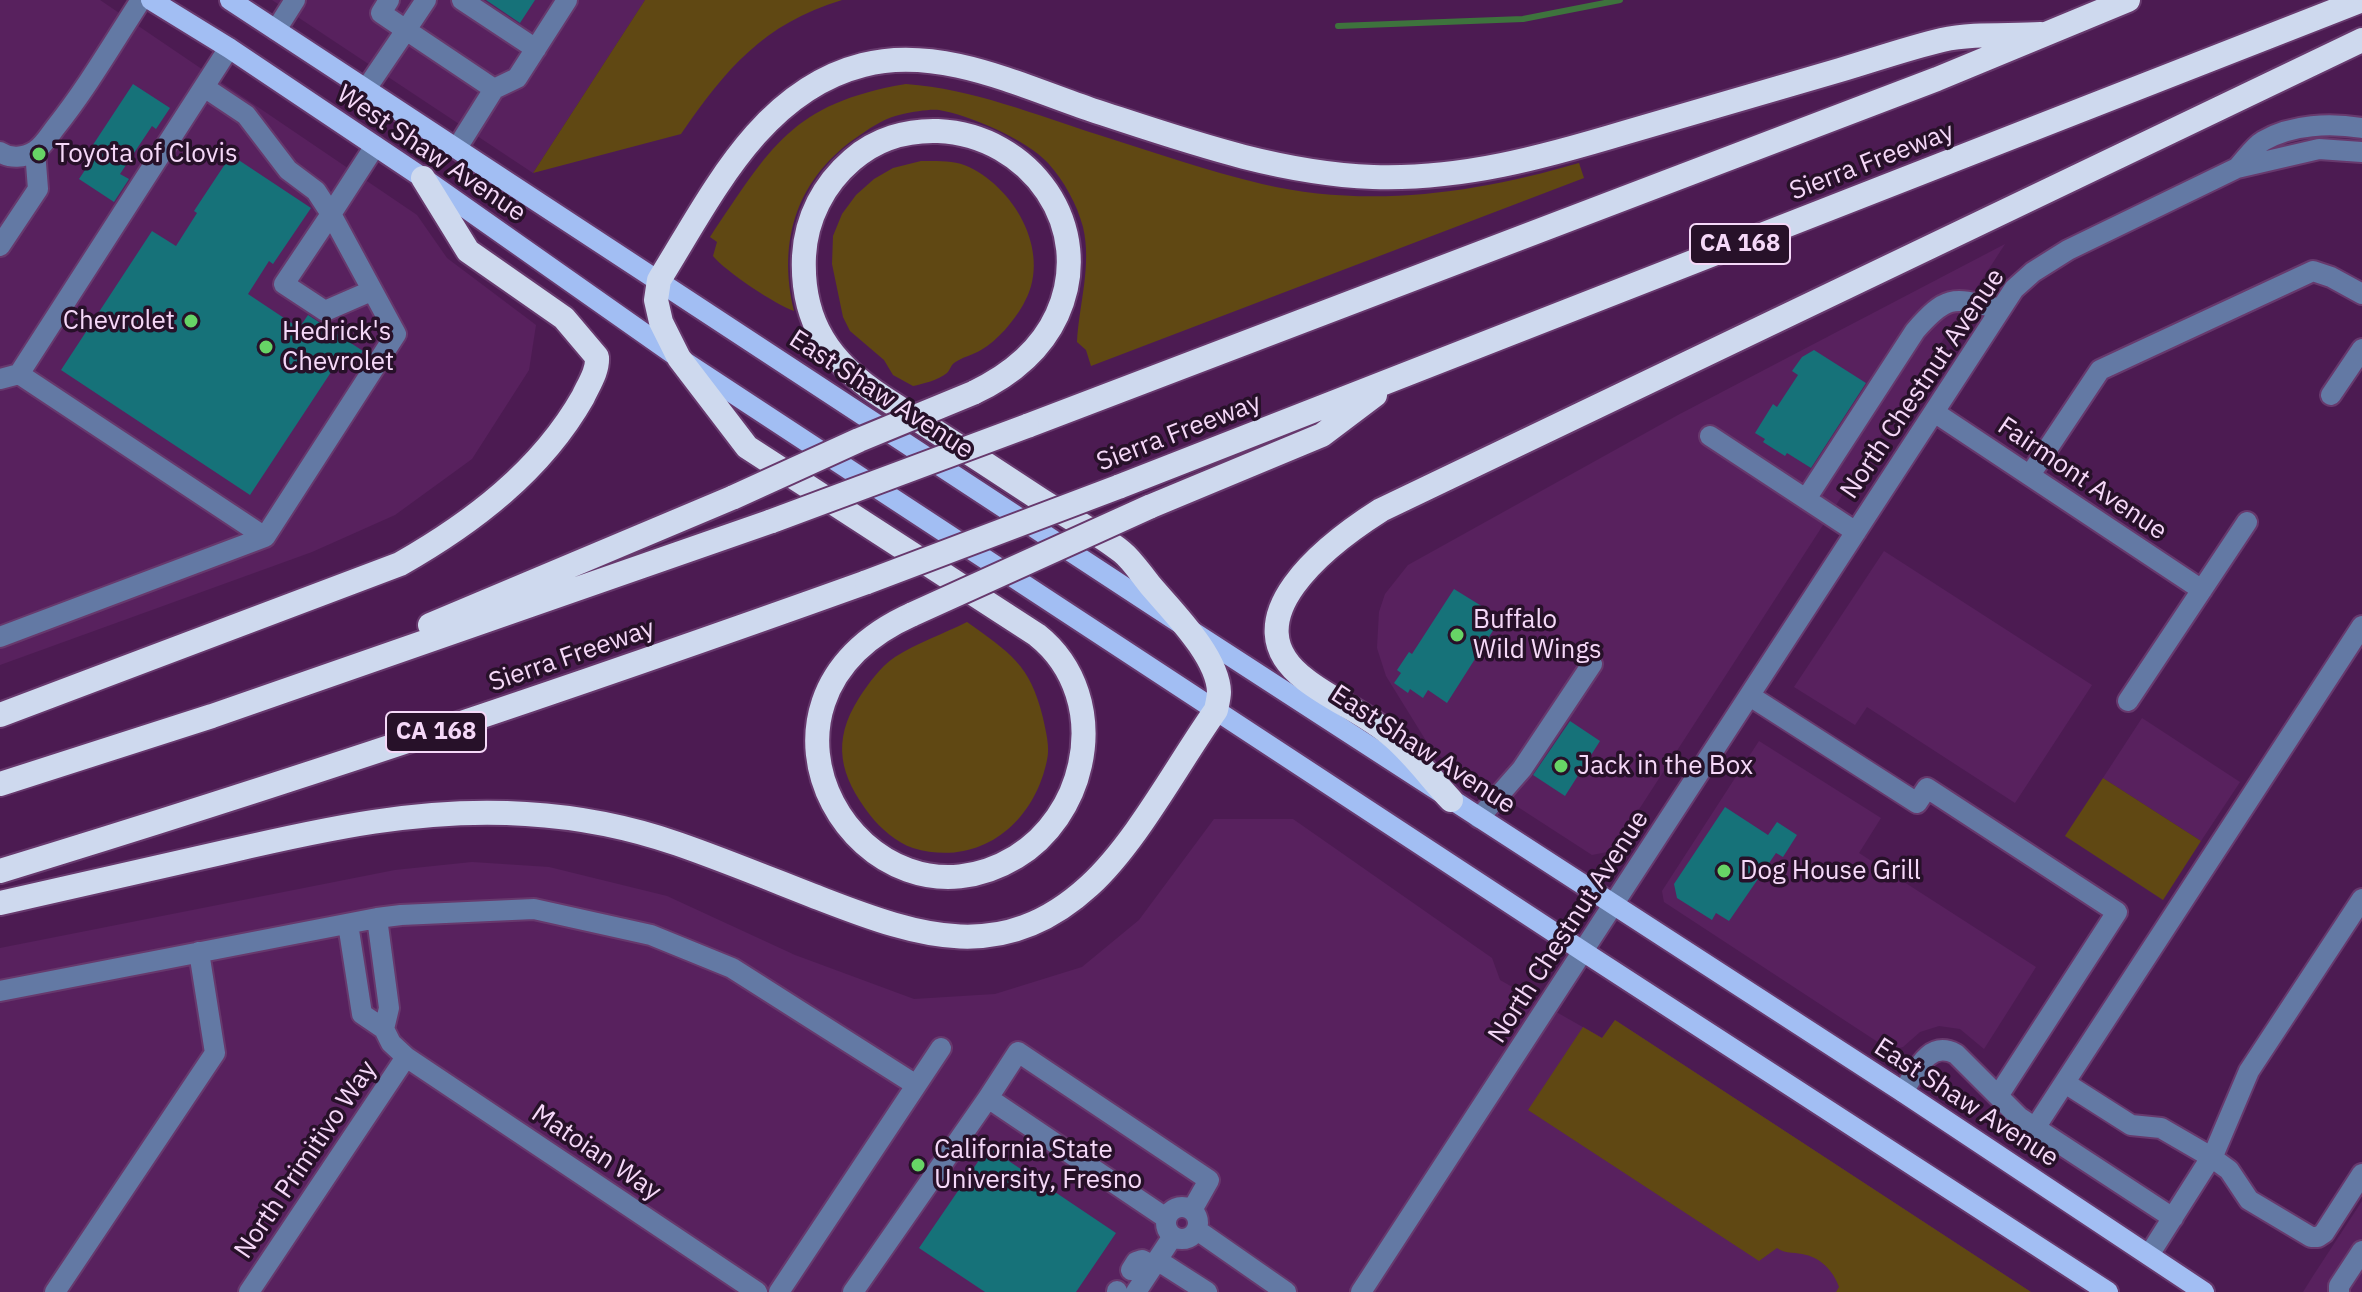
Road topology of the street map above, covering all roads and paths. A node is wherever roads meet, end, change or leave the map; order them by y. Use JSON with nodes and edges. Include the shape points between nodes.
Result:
{"nodes":[{"id":1,"x":141,"y":0,"type":"edge"},
{"id":2,"x":151,"y":0,"type":"edge"},
{"id":3,"x":230,"y":0,"type":"edge"},
{"id":4,"x":295,"y":0,"type":"edge"},
{"id":5,"x":389,"y":0,"type":"edge"},
{"id":6,"x":426,"y":0,"type":"edge"},
{"id":7,"x":462,"y":0,"type":"edge"},
{"id":8,"x":567,"y":0,"type":"edge"},
{"id":9,"x":2128,"y":0,"type":"edge"},
{"id":10,"x":2362,"y":0,"type":"edge"},
{"id":11,"x":276,"y":30,"type":"junction"},
{"id":12,"x":406,"y":30,"type":"junction"},
{"id":13,"x":2041,"y":34,"type":"junction"},
{"id":14,"x":2362,"y":40,"type":"edge"},
{"id":15,"x":229,"y":48,"type":"junction"},
{"id":16,"x":536,"y":49,"type":"junction"},
{"id":17,"x":204,"y":87,"type":"junction"},
{"id":18,"x":366,"y":89,"type":"junction"},
{"id":19,"x":494,"y":89,"type":"junction"},
{"id":20,"x":2362,"y":128,"type":"edge"},
{"id":21,"x":375,"y":146,"type":"junction"},
{"id":22,"x":457,"y":148,"type":"junction"},
{"id":23,"x":35,"y":151,"type":"junction"},
{"id":24,"x":2362,"y":152,"type":"edge"},
{"id":25,"x":1,"y":154,"type":"edge"},
{"id":26,"x":2237,"y":168,"type":"junction"},
{"id":27,"x":423,"y":178,"type":"junction"},
{"id":28,"x":331,"y":214,"type":"junction"},
{"id":29,"x":0,"y":246,"type":"edge"},
{"id":30,"x":614,"y":251,"type":"joint"},
{"id":31,"x":659,"y":280,"type":"junction"},
{"id":32,"x":371,"y":291,"type":"junction"},
{"id":33,"x":2362,"y":294,"type":"edge"},
{"id":34,"x":2000,"y":309,"type":"junction"},
{"id":35,"x":2362,"y":349,"type":"edge"},
{"id":36,"x":679,"y":358,"type":"junction"},
{"id":37,"x":10,"y":376,"type":"edge"},
{"id":38,"x":1399,"y":378,"type":"junction"},
{"id":39,"x":2331,"y":395,"type":"dead end"},
{"id":40,"x":1934,"y":412,"type":"junction"},
{"id":41,"x":1710,"y":436,"type":"dead end"},
{"id":42,"x":2030,"y":475,"type":"junction"},
{"id":43,"x":1806,"y":499,"type":"junction"},
{"id":44,"x":2247,"y":522,"type":"dead end"},
{"id":45,"x":1856,"y":532,"type":"junction"},
{"id":46,"x":265,"y":537,"type":"junction"},
{"id":47,"x":2202,"y":590,"type":"junction"},
{"id":48,"x":1184,"y":626,"type":"junction"},
{"id":49,"x":2362,"y":626,"type":"edge"},
{"id":50,"x":0,"y":637,"type":"edge"},
{"id":51,"x":1592,"y":664,"type":"dead end"},
{"id":52,"x":1750,"y":696,"type":"junction"},
{"id":53,"x":2128,"y":701,"type":"dead end"},
{"id":54,"x":1216,"y":710,"type":"junction"},
{"id":55,"x":0,"y":715,"type":"edge"},
{"id":56,"x":212,"y":716,"type":"junction"},
{"id":57,"x":0,"y":784,"type":"edge"},
{"id":58,"x":1451,"y":800,"type":"junction"},
{"id":59,"x":1479,"y":818,"type":"junction"},
{"id":60,"x":0,"y":871,"type":"edge"},
{"id":61,"x":2362,"y":899,"type":"edge"},
{"id":62,"x":0,"y":903,"type":"edge"},
{"id":63,"x":1615,"y":904,"type":"junction"},
{"id":64,"x":377,"y":918,"type":"junction"},
{"id":65,"x":348,"y":924,"type":"junction"},
{"id":66,"x":199,"y":952,"type":"junction"},
{"id":67,"x":1584,"y":952,"type":"junction"},
{"id":68,"x":0,"y":991,"type":"edge"},
{"id":69,"x":384,"y":1029,"type":"junction"},
{"id":70,"x":941,"y":1048,"type":"dead end"},
{"id":71,"x":406,"y":1057,"type":"junction"},
{"id":72,"x":2065,"y":1083,"type":"junction"},
{"id":73,"x":916,"y":1085,"type":"junction"},
{"id":74,"x":1903,"y":1092,"type":"junction"},
{"id":75,"x":1998,"y":1096,"type":"junction"},
{"id":76,"x":988,"y":1098,"type":"junction"},
{"id":77,"x":2035,"y":1128,"type":"junction"},
{"id":78,"x":2211,"y":1157,"type":"junction"},
{"id":79,"x":2362,"y":1174,"type":"edge"},
{"id":80,"x":2173,"y":1218,"type":"junction"},
{"id":81,"x":1194,"y":1220,"type":"junction"},
{"id":82,"x":1170,"y":1227,"type":"junction"},
{"id":83,"x":2362,"y":1251,"type":"edge"},
{"id":84,"x":2149,"y":1255,"type":"junction"},
{"id":85,"x":1155,"y":1263,"type":"junction"},
{"id":86,"x":1131,"y":1270,"type":"dead end"},
{"id":87,"x":55,"y":1292,"type":"edge"},
{"id":88,"x":249,"y":1292,"type":"edge"},
{"id":89,"x":757,"y":1292,"type":"edge"},
{"id":90,"x":779,"y":1292,"type":"edge"},
{"id":91,"x":853,"y":1292,"type":"edge"},
{"id":92,"x":1136,"y":1292,"type":"edge"},
{"id":93,"x":1207,"y":1292,"type":"edge"},
{"id":94,"x":1286,"y":1292,"type":"edge"},
{"id":95,"x":1361,"y":1292,"type":"edge"},
{"id":96,"x":2108,"y":1292,"type":"edge"},
{"id":97,"x":2204,"y":1292,"type":"edge"},
{"id":98,"x":2339,"y":1292,"type":"edge"}],
"edges":[{"from":1,"to":23,"type":"street","via":[[65,116]]},
{"from":2,"to":15,"type":"main road","name":"West Shaw Avenue"},
{"from":3,"to":11,"type":"main road","name":"West Shaw Avenue"},
{"from":4,"to":11,"type":"street"},
{"from":5,"to":12,"type":"street","via":[[381,13]]},
{"from":6,"to":12,"type":"street"},
{"from":7,"to":16,"type":"street"},
{"from":8,"to":16,"type":"street"},
{"from":9,"to":13,"type":"highway","name":"Sierra Freeway"},
{"from":10,"to":38,"type":"highway","name":"Sierra Freeway","number":"CA 168"},
{"from":11,"to":18,"type":"main road","name":"West Shaw Avenue"},
{"from":12,"to":18,"type":"street"},
{"from":12,"to":19,"type":"street"},
{"from":13,"to":31,"type":"highway","via":[[1945,39],[1580,147],[1499,167],[1407,177],[1270,165],[955,66],[884,60],[808,88],[767,120]]},
{"from":13,"to":56,"type":"highway","name":"Sierra Freeway","bridge":true,"via":[[1937,79],[1027,426],[772,521]]},
{"from":14,"to":58,"type":"highway","via":[[1381,510],[1336,539],[1318,555],[1275,622],[1275,640],[1284,661],[1392,736]]},
{"from":15,"to":17,"type":"street"},
{"from":15,"to":21,"type":"main road","name":"West Shaw Avenue"},
{"from":16,"to":19,"type":"street","via":[[517,78]]},
{"from":17,"to":28,"type":"street","via":[[246,115]]},
{"from":17,"to":37,"type":"street"},
{"from":18,"to":22,"type":"main road","name":"West Shaw Avenue"},
{"from":19,"to":22,"type":"street"},
{"from":20,"to":26,"type":"street","via":[[2328,125],[2295,130],[2261,142]]},
{"from":21,"to":27,"type":"main road","name":"West Shaw Avenue"},
{"from":21,"to":28,"type":"street"},
{"from":22,"to":30,"type":"main road","name":"West Shaw Avenue"},
{"from":23,"to":25,"type":"street","via":[[20,157]]},
{"from":23,"to":29,"type":"street","via":[[38,189]]},
{"from":24,"to":26,"type":"street","via":[[2319,149]]},
{"from":26,"to":34,"type":"street","name":"North Chestnut Avenue","via":[[2068,250],[2033,272]]},
{"from":27,"to":36,"type":"main road","name":"West Shaw Avenue"},
{"from":27,"to":55,"type":"highway","via":[[468,251],[564,318],[597,357],[592,380],[555,438],[484,509],[400,564]]},
{"from":28,"to":32,"type":"street"},
{"from":28,"to":32,"type":"street","via":[[284,284],[325,311]]},
{"from":30,"to":31,"type":"main road","name":"East Shaw Avenue"},
{"from":31,"to":36,"type":"highway","via":[[661,322]]},
{"from":31,"to":48,"type":"main road","name":"East Shaw Avenue"},
{"from":32,"to":46,"type":"street","via":[[396,334]]},
{"from":33,"to":42,"type":"street","via":[[2313,271],[2100,370]]},
{"from":34,"to":40,"type":"street","name":"North Chestnut Avenue"},
{"from":34,"to":43,"type":"street","via":[[1957,300],[1928,317]]},
{"from":35,"to":39,"type":"street"},
{"from":36,"to":38,"type":"highway","bridge":true,"via":[[747,447],[1037,635],[1068,670],[1079,699],[1084,738],[1073,789],[1056,819],[1010,861],[979,872],[933,875],[888,860],[854,835],[823,784],[817,743],[820,714],[836,676],[870,638],[913,614],[1149,507],[1322,435]]},
{"from":36,"to":54,"type":"main road"},
{"from":37,"to":46,"type":"street"},
{"from":38,"to":60,"type":"highway","name":"Sierra Freeway","number":"CA 168","bridge":true,"via":[[627,669]]},
{"from":40,"to":42,"type":"street","name":"Fairmont Avenue"},
{"from":40,"to":45,"type":"street","name":"North Chestnut Avenue"},
{"from":41,"to":43,"type":"street"},
{"from":42,"to":47,"type":"street","name":"Fairmont Avenue"},
{"from":43,"to":45,"type":"street"},
{"from":44,"to":47,"type":"street"},
{"from":45,"to":52,"type":"street","name":"North Chestnut Avenue"},
{"from":46,"to":50,"type":"street"},
{"from":47,"to":53,"type":"street"},
{"from":48,"to":54,"type":"highway","via":[[1212,669],[1219,692]]},
{"from":48,"to":56,"type":"highway","bridge":true,"via":[[1123,553],[876,393],[832,356],[817,331],[804,269],[807,233],[823,193],[842,168],[867,149],[902,134],[929,131],[960,133],[1004,150],[1037,177],[1061,218],[1067,247],[1062,299],[1054,321],[1031,353],[1007,375],[973,393],[859,440],[734,497]]},
{"from":48,"to":58,"type":"main road","name":"East Shaw Avenue"},
{"from":49,"to":72,"type":"street"},
{"from":51,"to":59,"type":"street","via":[[1522,769]]},
{"from":52,"to":63,"type":"street","name":"North Chestnut Avenue"},
{"from":52,"to":75,"type":"street","via":[[1917,803],[1927,788],[2117,912]]},
{"from":54,"to":62,"type":"highway","via":[[1103,872],[1046,917],[994,935],[943,937],[899,928],[647,834],[560,816],[499,812],[435,813],[327,828]]},
{"from":54,"to":67,"type":"main road"},
{"from":56,"to":57,"type":"highway","name":"Sierra Freeway"},
{"from":58,"to":59,"type":"main road","name":"East Shaw Avenue"},
{"from":59,"to":63,"type":"main road","name":"East Shaw Avenue"},
{"from":61,"to":78,"type":"street","via":[[2249,1071]]},
{"from":63,"to":67,"type":"street","name":"North Chestnut Avenue"},
{"from":63,"to":74,"type":"main road","name":"East Shaw Avenue"},
{"from":64,"to":65,"type":"street"},
{"from":64,"to":69,"type":"street","via":[[389,1008]]},
{"from":64,"to":73,"type":"street","via":[[534,909],[651,935],[732,968]]},
{"from":65,"to":66,"type":"street"},
{"from":65,"to":69,"type":"street","name":"Matoian Way","via":[[362,1014]]},
{"from":66,"to":68,"type":"street"},
{"from":66,"to":87,"type":"street","via":[[215,1053]]},
{"from":67,"to":95,"type":"street","name":"North Chestnut Avenue"},
{"from":67,"to":96,"type":"main road"},
{"from":69,"to":71,"type":"street","name":"Matoian Way"},
{"from":70,"to":73,"type":"street"},
{"from":71,"to":88,"type":"street","name":"North Primitivo Way"},
{"from":71,"to":89,"type":"street","name":"Matoian Way"},
{"from":72,"to":77,"type":"street"},
{"from":72,"to":78,"type":"street","via":[[2131,1125],[2161,1128]]},
{"from":73,"to":90,"type":"street"},
{"from":74,"to":75,"type":"street","via":[[1927,1055],[1940,1049],[1956,1054]]},
{"from":74,"to":84,"type":"main road","name":"East Shaw Avenue"},
{"from":75,"to":77,"type":"street"},
{"from":76,"to":81,"type":"street","via":[[1018,1052],[1209,1180]]},
{"from":76,"to":82,"type":"street"},
{"from":76,"to":91,"type":"street"},
{"from":77,"to":80,"type":"street"},
{"from":78,"to":79,"type":"street","via":[[2229,1170],[2249,1200],[2314,1238],[2324,1233]]},
{"from":78,"to":80,"type":"street"},
{"from":80,"to":84,"type":"street"},
{"from":81,"to":82,"type":"street","via":[[1189,1238]]},
{"from":81,"to":82,"type":"street","via":[[1177,1207]]},
{"from":81,"to":94,"type":"street"},
{"from":82,"to":85,"type":"street"},
{"from":83,"to":98,"type":"street"},
{"from":84,"to":97,"type":"main road","name":"East Shaw Avenue"},
{"from":85,"to":86,"type":"street","via":[[1142,1260]]},
{"from":85,"to":92,"type":"street"},
{"from":85,"to":93,"type":"street"}]}
